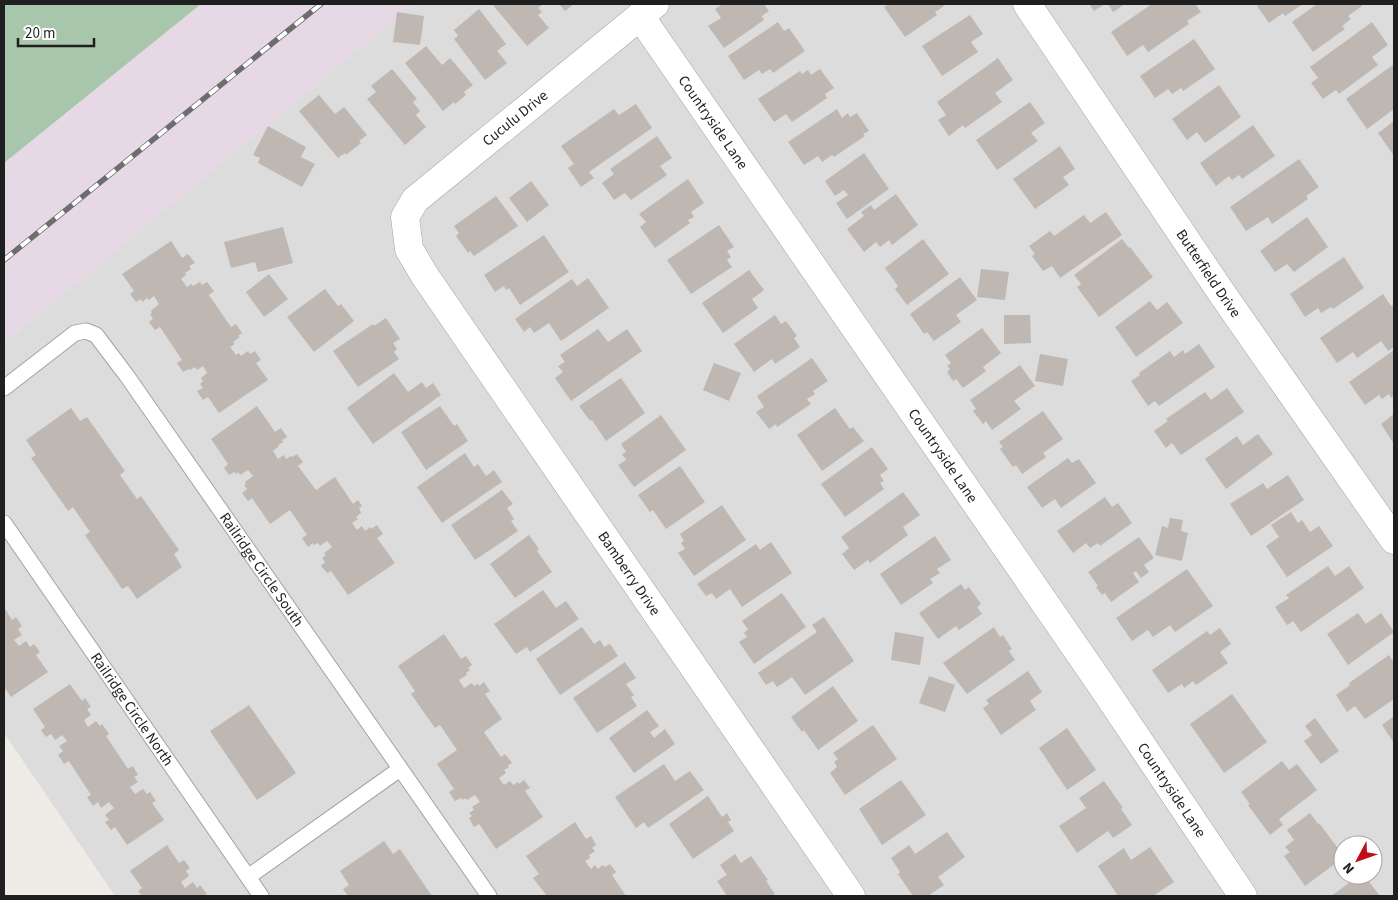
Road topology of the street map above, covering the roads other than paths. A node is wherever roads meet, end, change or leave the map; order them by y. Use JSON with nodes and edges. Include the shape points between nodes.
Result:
{"nodes":[{"id":1,"x":1027,"y":4,"type":"edge"},
{"id":2,"x":647,"y":10,"type":"edge"},
{"id":3,"x":409,"y":249,"type":"joint"},
{"id":4,"x":4,"y":388,"type":"edge"},
{"id":5,"x":4,"y":523,"type":"edge"},
{"id":6,"x":1394,"y":540,"type":"edge"},
{"id":7,"x":400,"y":769,"type":"junction"},
{"id":8,"x":248,"y":877,"type":"junction"},
{"id":9,"x":261,"y":896,"type":"edge"},
{"id":10,"x":489,"y":896,"type":"edge"},
{"id":11,"x":851,"y":896,"type":"edge"},
{"id":12,"x":1243,"y":896,"type":"edge"}],
"edges":[{"from":1,"to":6,"type":"street","name":"Butterfield Drive","via":[[1223,295]]},
{"from":2,"to":3,"type":"street","name":"Cuculu Drive","via":[[415,200],[405,217]]},
{"from":2,"to":12,"type":"street","name":"Countryside Lane"},
{"from":3,"to":11,"type":"street","name":"Bamberry Drive","via":[[424,276]]},
{"from":4,"to":7,"type":"lane","name":"Railridge Circle South","via":[[75,333],[86,331],[96,336]]},
{"from":5,"to":8,"type":"lane","name":"Railridge Circle North"},
{"from":7,"to":8,"type":"lane"},
{"from":7,"to":10,"type":"lane","name":"Railridge Circle South"},
{"from":8,"to":9,"type":"lane","name":"Railridge Circle North"}]}
